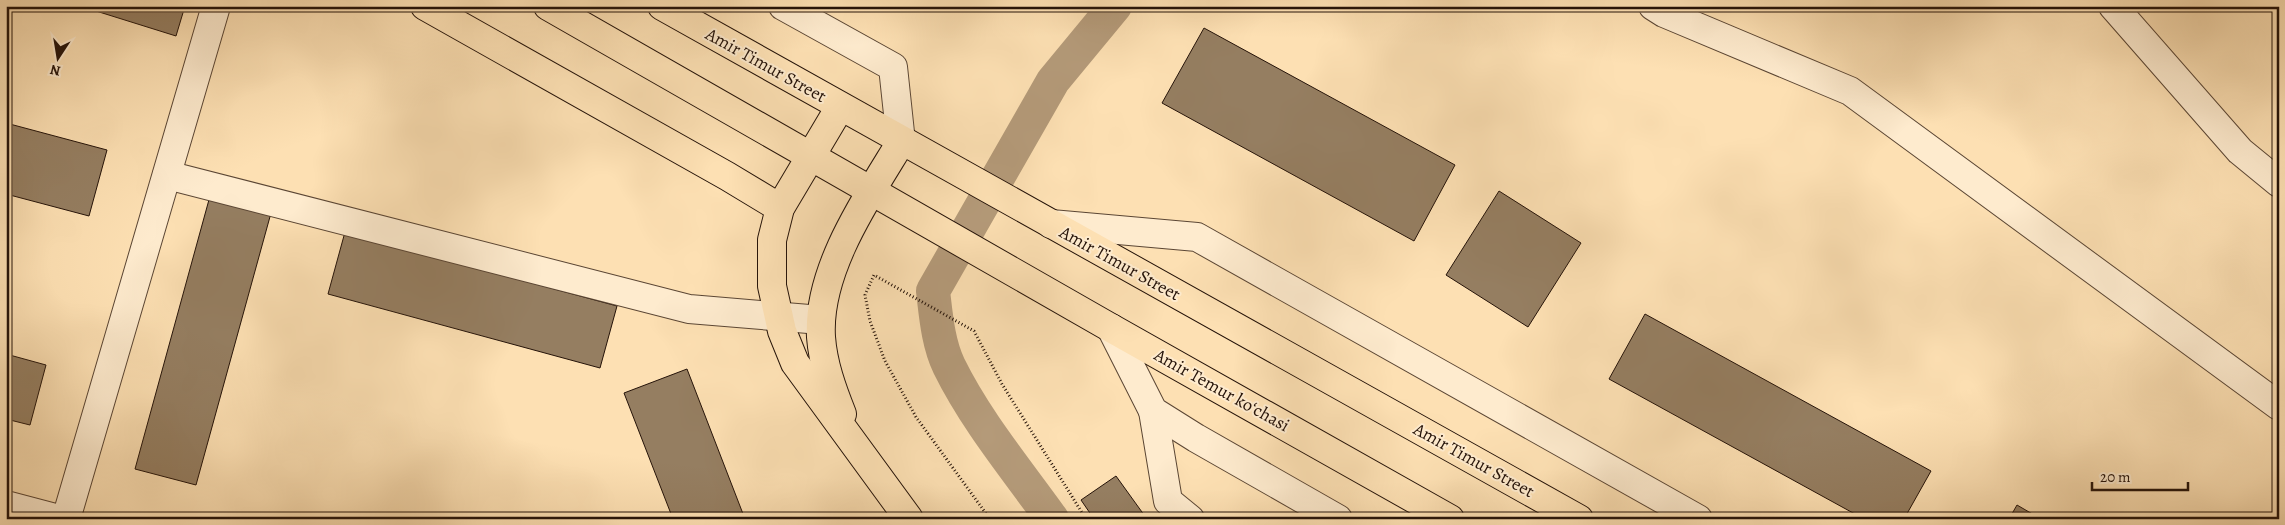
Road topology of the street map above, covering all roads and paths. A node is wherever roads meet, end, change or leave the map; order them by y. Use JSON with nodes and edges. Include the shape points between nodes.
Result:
{"nodes":[{"id":1,"x":216,"y":6,"type":"edge"},
{"id":2,"x":425,"y":6,"type":"edge"},
{"id":3,"x":548,"y":6,"type":"edge"},
{"id":4,"x":662,"y":6,"type":"edge"},
{"id":5,"x":783,"y":6,"type":"edge"},
{"id":6,"x":1653,"y":6,"type":"edge"},
{"id":7,"x":2113,"y":6,"type":"edge"},
{"id":8,"x":840,"y":107,"type":"junction"},
{"id":9,"x":901,"y":142,"type":"junction"},
{"id":10,"x":810,"y":155,"type":"junction"},
{"id":11,"x":166,"y":175,"type":"junction"},
{"id":12,"x":2279,"y":183,"type":"edge"},
{"id":13,"x":871,"y":190,"type":"junction"},
{"id":14,"x":780,"y":208,"type":"junction"},
{"id":15,"x":1051,"y":224,"type":"junction"},
{"id":16,"x":777,"y":317,"type":"junction"},
{"id":17,"x":821,"y":320,"type":"junction"},
{"id":18,"x":1111,"y":328,"type":"junction"},
{"id":19,"x":2279,"y":406,"type":"edge"},
{"id":20,"x":1153,"y":411,"type":"junction"},
{"id":21,"x":857,"y":448,"type":"junction"},
{"id":22,"x":6,"y":505,"type":"edge"},
{"id":23,"x":59,"y":519,"type":"edge"},
{"id":24,"x":66,"y":519,"type":"edge"},
{"id":25,"x":909,"y":519,"type":"edge"},
{"id":26,"x":990,"y":519,"type":"edge"},
{"id":27,"x":1086,"y":519,"type":"edge"},
{"id":28,"x":1190,"y":519,"type":"edge"},
{"id":29,"x":1338,"y":519,"type":"edge"},
{"id":30,"x":1450,"y":519,"type":"edge"},
{"id":31,"x":1579,"y":519,"type":"edge"},
{"id":32,"x":1698,"y":519,"type":"edge"}],
"edges":[{"from":1,"to":11,"type":"street"},
{"from":2,"to":14,"type":"main road"},
{"from":3,"to":10,"type":"main road"},
{"from":4,"to":8,"type":"main road","name":"Amir Timur Street"},
{"from":5,"to":9,"type":"street","via":[[893,67]]},
{"from":6,"to":19,"type":"street","via":[[1850,91]]},
{"from":7,"to":12,"type":"street","via":[[2240,151]]},
{"from":8,"to":9,"type":"main road","name":"Amir Timur Street"},
{"from":8,"to":10,"type":"main road"},
{"from":9,"to":13,"type":"main road"},
{"from":9,"to":15,"type":"main road","name":"Amir Timur Street"},
{"from":10,"to":13,"type":"main road"},
{"from":10,"to":14,"type":"main road"},
{"from":11,"to":16,"type":"street","via":[[689,309]]},
{"from":11,"to":24,"type":"street"},
{"from":13,"to":17,"type":"main road","via":[[835,263]]},
{"from":13,"to":18,"type":"main road","name":"Amir Temur koʻchasi"},
{"from":14,"to":16,"type":"main road","via":[[772,240],[770,270]]},
{"from":15,"to":31,"type":"main road","name":"Amir Timur Street"},
{"from":15,"to":32,"type":"street","via":[[1197,238]]},
{"from":16,"to":17,"type":"street"},
{"from":16,"to":21,"type":"main road","via":[[795,363]]},
{"from":17,"to":21,"type":"main road","via":[[823,352],[830,383]]},
{"from":18,"to":20,"type":"street"},
{"from":18,"to":30,"type":"main road","name":"Amir Temur koʻchasi"},
{"from":20,"to":28,"type":"street","via":[[1168,501]]},
{"from":20,"to":29,"type":"street"},
{"from":21,"to":25,"type":"main road"},
{"from":22,"to":23,"type":"street"},
{"from":26,"to":27,"type":"path","via":[[916,417],[885,361],[865,295],[874,275],[974,331],[1002,384]]}]}
